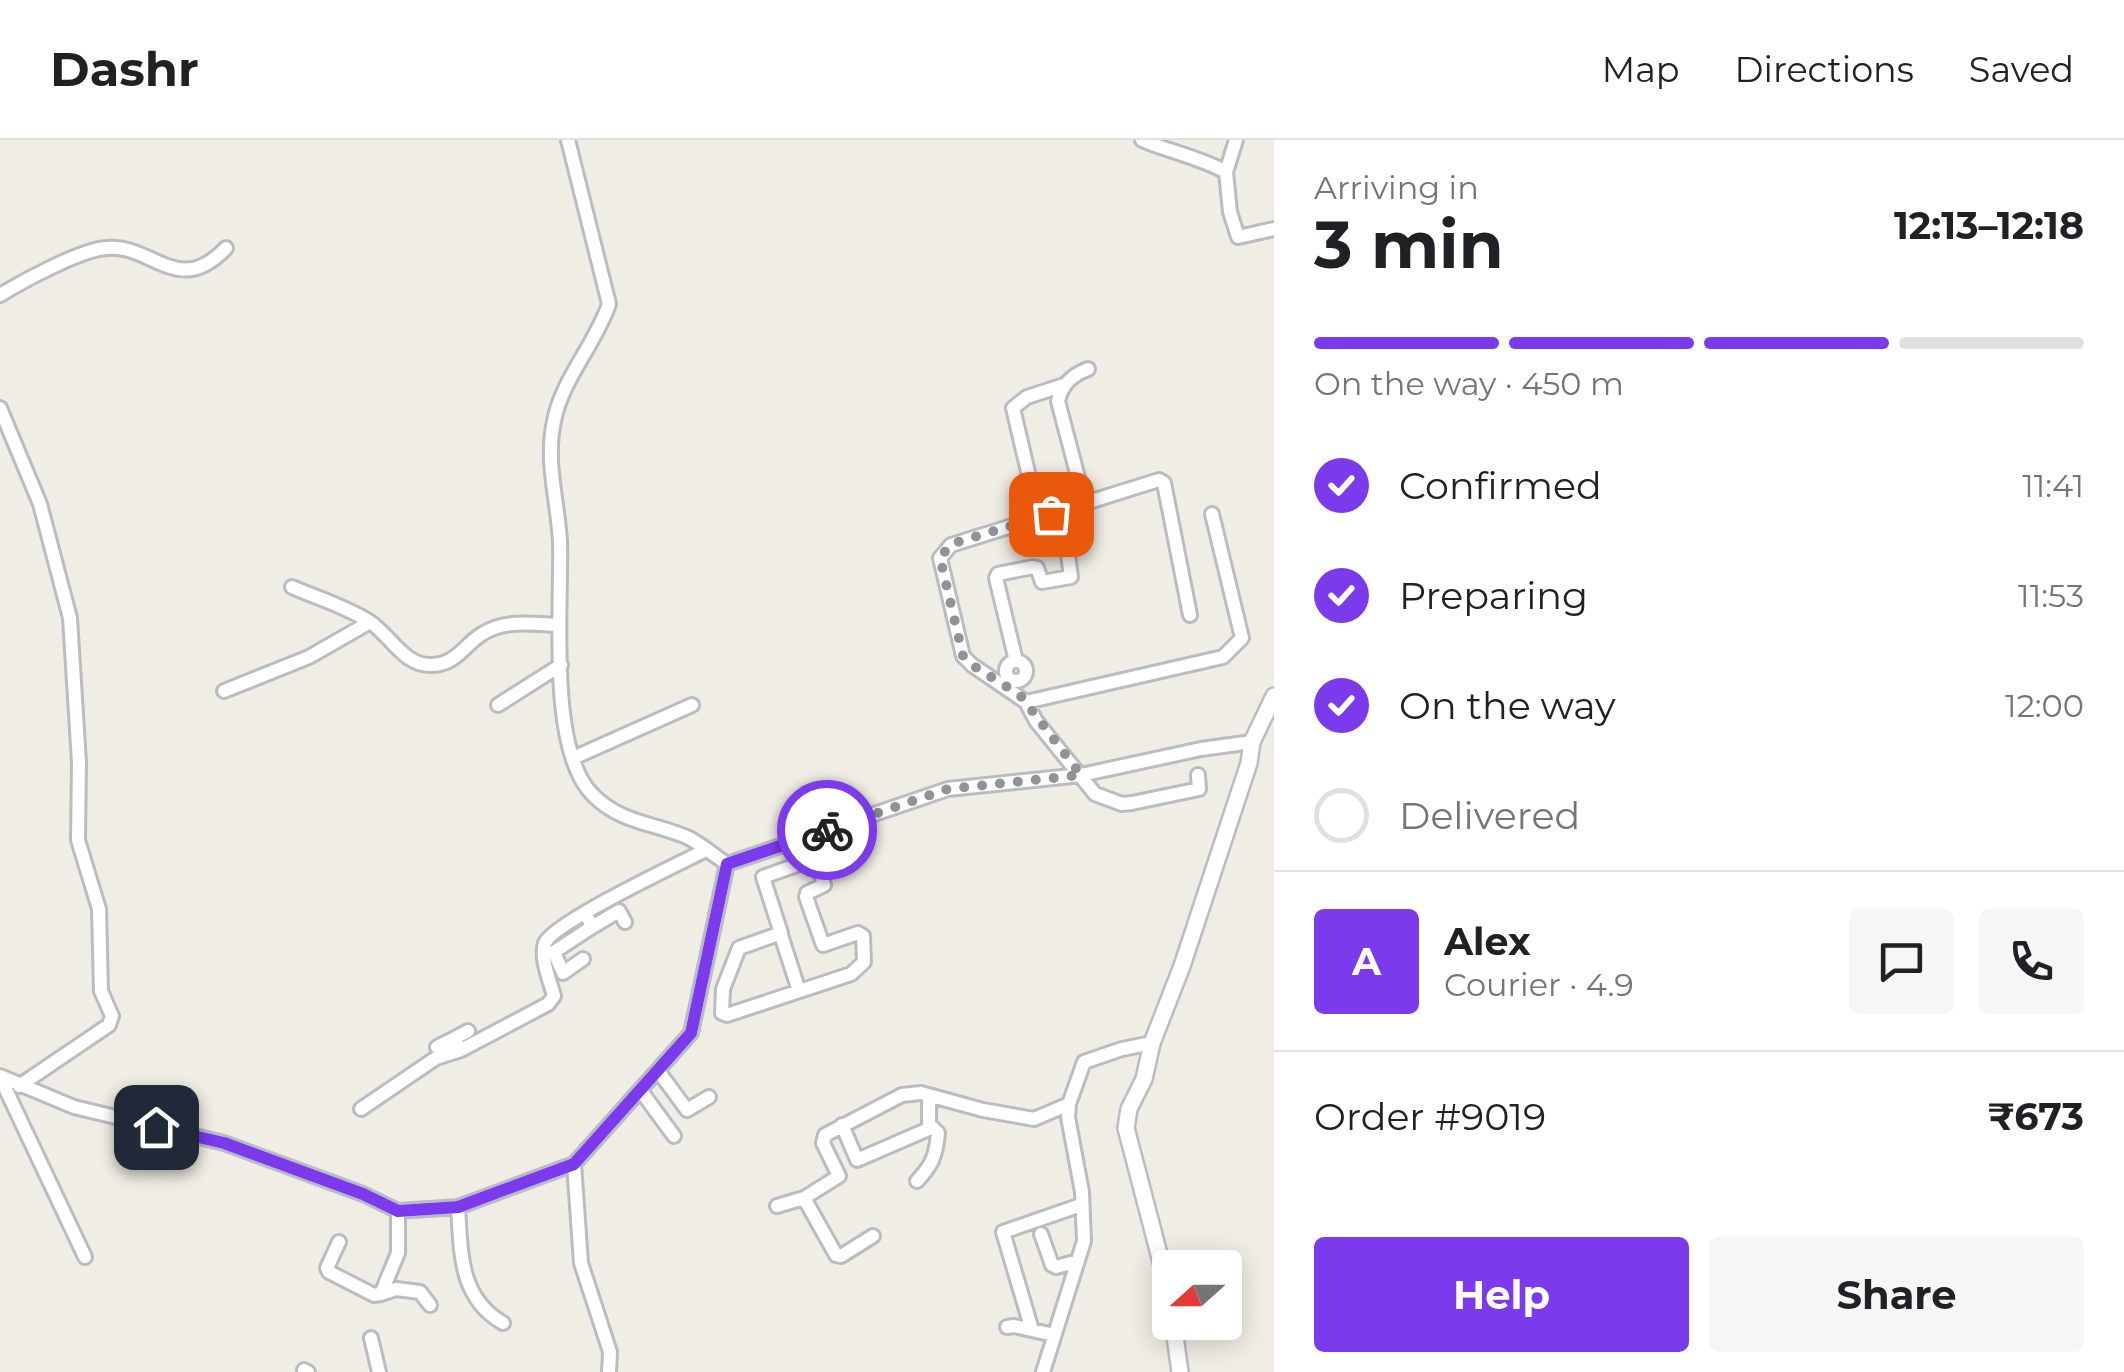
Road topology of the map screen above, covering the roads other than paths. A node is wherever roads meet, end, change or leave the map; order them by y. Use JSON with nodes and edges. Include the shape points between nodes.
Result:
{"nodes":[{"id":1,"x":568,"y":140,"type":"edge"},
{"id":2,"x":1142,"y":140,"type":"edge"},
{"id":3,"x":1236,"y":140,"type":"edge"},
{"id":4,"x":1180,"y":146,"type":"edge"},
{"id":5,"x":1226,"y":172,"type":"junction"},
{"id":6,"x":1274,"y":229,"type":"edge"},
{"id":7,"x":226,"y":248,"type":"dead end"},
{"id":8,"x":0,"y":295,"type":"edge"},
{"id":9,"x":1088,"y":369,"type":"dead end"},
{"id":10,"x":1064,"y":385,"type":"junction"},
{"id":11,"x":0,"y":408,"type":"edge"},
{"id":12,"x":1028,"y":472,"type":"dead end"},
{"id":13,"x":1084,"y":504,"type":"junction"},
{"id":14,"x":1212,"y":514,"type":"dead end"},
{"id":15,"x":1065,"y":532,"type":"dead end"},
{"id":16,"x":292,"y":587,"type":"dead end"},
{"id":17,"x":1190,"y":614,"type":"dead end"},
{"id":18,"x":370,"y":622,"type":"junction"},
{"id":19,"x":558,"y":625,"type":"junction"},
{"id":20,"x":561,"y":665,"type":"junction"},
{"id":21,"x":224,"y":690,"type":"dead end"},
{"id":22,"x":1021,"y":693,"type":"junction"},
{"id":23,"x":1274,"y":696,"type":"edge"},
{"id":24,"x":498,"y":705,"type":"dead end"},
{"id":25,"x":692,"y":706,"type":"dead end"},
{"id":26,"x":1252,"y":742,"type":"junction"},
{"id":27,"x":573,"y":758,"type":"junction"},
{"id":28,"x":1081,"y":775,"type":"junction"},
{"id":29,"x":1198,"y":776,"type":"dead end"},
{"id":30,"x":809,"y":836,"type":"junction"},
{"id":31,"x":706,"y":850,"type":"junction"},
{"id":32,"x":756,"y":854,"type":"junction"},
{"id":33,"x":816,"y":858,"type":"junction"},
{"id":34,"x":727,"y":864,"type":"junction"},
{"id":35,"x":763,"y":877,"type":"junction"},
{"id":36,"x":589,"y":920,"type":"junction"},
{"id":37,"x":572,"y":921,"type":"junction"},
{"id":38,"x":626,"y":922,"type":"dead end"},
{"id":39,"x":780,"y":932,"type":"junction"},
{"id":40,"x":562,"y":937,"type":"junction"},
{"id":41,"x":582,"y":947,"type":"junction"},
{"id":42,"x":799,"y":991,"type":"junction"},
{"id":43,"x":468,"y":1031,"type":"dead end"},
{"id":44,"x":1152,"y":1043,"type":"junction"},
{"id":45,"x":456,"y":1045,"type":"junction"},
{"id":46,"x":437,"y":1047,"type":"dead end"},
{"id":47,"x":659,"y":1072,"type":"junction"},
{"id":48,"x":0,"y":1076,"type":"edge"},
{"id":49,"x":668,"y":1084,"type":"junction"},
{"id":50,"x":19,"y":1086,"type":"junction"},
{"id":51,"x":644,"y":1096,"type":"junction"},
{"id":52,"x":929,"y":1096,"type":"junction"},
{"id":53,"x":709,"y":1097,"type":"dead end"},
{"id":54,"x":1068,"y":1104,"type":"junction"},
{"id":55,"x":361,"y":1109,"type":"dead end"},
{"id":56,"x":842,"y":1125,"type":"junction"},
{"id":57,"x":931,"y":1128,"type":"junction"},
{"id":58,"x":674,"y":1136,"type":"dead end"},
{"id":59,"x":574,"y":1164,"type":"junction"},
{"id":60,"x":917,"y":1182,"type":"dead end"},
{"id":61,"x":804,"y":1198,"type":"junction"},
{"id":62,"x":1082,"y":1204,"type":"junction"},
{"id":63,"x":777,"y":1206,"type":"dead end"},
{"id":64,"x":458,"y":1207,"type":"junction"},
{"id":65,"x":398,"y":1211,"type":"junction"},
{"id":66,"x":1041,"y":1234,"type":"dead end"},
{"id":67,"x":873,"y":1236,"type":"dead end"},
{"id":68,"x":339,"y":1242,"type":"dead end"},
{"id":69,"x":1158,"y":1250,"type":"edge"},
{"id":70,"x":85,"y":1258,"type":"dead end"},
{"id":71,"x":1078,"y":1261,"type":"junction"},
{"id":72,"x":381,"y":1294,"type":"junction"},
{"id":73,"x":430,"y":1305,"type":"dead end"},
{"id":74,"x":503,"y":1323,"type":"dead end"},
{"id":75,"x":1008,"y":1328,"type":"dead end"},
{"id":76,"x":1032,"y":1330,"type":"junction"},
{"id":77,"x":1054,"y":1335,"type":"junction"},
{"id":78,"x":370,"y":1338,"type":"dead end"},
{"id":79,"x":1176,"y":1340,"type":"edge"},
{"id":80,"x":1044,"y":1371,"type":"edge"},
{"id":81,"x":379,"y":1372,"type":"edge"},
{"id":82,"x":609,"y":1372,"type":"edge"},
{"id":83,"x":1180,"y":1372,"type":"edge"}],
"edges":[{"from":1,"to":19,"type":"street","via":[[609,304],[560,399],[551,434],[560,541]]},
{"from":2,"to":4,"type":"street"},
{"from":3,"to":5,"type":"street"},
{"from":4,"to":5,"type":"street"},
{"from":5,"to":6,"type":"street","via":[[1238,237]]},
{"from":7,"to":8,"type":"street","via":[[183,269],[166,268],[124,247],[98,249]]},
{"from":9,"to":10,"type":"street"},
{"from":10,"to":12,"type":"street","via":[[1013,408]]},
{"from":10,"to":13,"type":"street","via":[[1058,401]]},
{"from":11,"to":50,"type":"street","via":[[40,504],[70,618],[78,840],[100,909],[101,991],[112,1016],[109,1025]]},
{"from":13,"to":17,"type":"street","via":[[1164,483]]},
{"from":13,"to":22,"type":"street","via":[[951,544],[940,558],[963,656]]},
{"from":14,"to":22,"type":"street","via":[[1239,643],[1222,657]]},
{"from":15,"to":22,"type":"street","via":[[1071,577],[1042,582],[1032,567],[996,578],[1016,660],[1006,672]]},
{"from":16,"to":18,"type":"street"},
{"from":18,"to":19,"type":"street","via":[[410,658],[433,665],[452,661],[500,626]]},
{"from":18,"to":21,"type":"street","via":[[309,656]]},
{"from":19,"to":20,"type":"street"},
{"from":20,"to":24,"type":"street"},
{"from":20,"to":27,"type":"street"},
{"from":22,"to":28,"type":"street"},
{"from":23,"to":26,"type":"street"},
{"from":25,"to":27,"type":"street"},
{"from":26,"to":28,"type":"street"},
{"from":26,"to":44,"type":"street"},
{"from":27,"to":31,"type":"street","via":[[590,794],[615,814]]},
{"from":28,"to":29,"type":"street","via":[[1095,794],[1122,804],[1199,788]]},
{"from":28,"to":30,"type":"street","via":[[948,789]]},
{"from":30,"to":32,"type":"street"},
{"from":30,"to":33,"type":"street"},
{"from":31,"to":34,"type":"street"},
{"from":31,"to":36,"type":"street"},
{"from":32,"to":34,"type":"street"},
{"from":32,"to":35,"type":"street"},
{"from":33,"to":35,"type":"street"},
{"from":33,"to":42,"type":"street","via":[[824,886],[806,897],[823,944],[858,933],[864,962],[851,974]]},
{"from":34,"to":47,"type":"street","via":[[710,915],[691,1033]]},
{"from":35,"to":39,"type":"street"},
{"from":36,"to":37,"type":"street"},
{"from":36,"to":38,"type":"street","via":[[619,911]]},
{"from":36,"to":41,"type":"street"},
{"from":37,"to":40,"type":"street"},
{"from":37,"to":41,"type":"street"},
{"from":39,"to":42,"type":"street"},
{"from":39,"to":42,"type":"street","via":[[739,948],[722,1012]]},
{"from":40,"to":41,"type":"street"},
{"from":40,"to":41,"type":"street","via":[[554,952],[561,972]]},
{"from":40,"to":45,"type":"street","via":[[547,938],[544,949],[554,996],[548,1004]]},
{"from":43,"to":45,"type":"street"},
{"from":44,"to":54,"type":"street","via":[[1084,1062]]},
{"from":44,"to":69,"type":"street","via":[[1126,1128]]},
{"from":45,"to":46,"type":"street"},
{"from":45,"to":55,"type":"street"},
{"from":47,"to":49,"type":"street"},
{"from":47,"to":51,"type":"street"},
{"from":48,"to":50,"type":"street"},
{"from":48,"to":70,"type":"street"},
{"from":49,"to":51,"type":"street"},
{"from":49,"to":53,"type":"street","via":[[690,1111]]},
{"from":50,"to":65,"type":"street","via":[[74,1107],[224,1143]]},
{"from":51,"to":58,"type":"street"},
{"from":51,"to":59,"type":"street"},
{"from":52,"to":54,"type":"street","via":[[1034,1119]]},
{"from":52,"to":56,"type":"street","via":[[902,1095]]},
{"from":52,"to":57,"type":"street"},
{"from":54,"to":62,"type":"street"},
{"from":56,"to":57,"type":"street","via":[[857,1160]]},
{"from":56,"to":61,"type":"street","via":[[823,1138],[838,1176]]},
{"from":57,"to":60,"type":"street","via":[[938,1133],[934,1164]]},
{"from":59,"to":64,"type":"street"},
{"from":59,"to":82,"type":"street","via":[[581,1263],[610,1352]]},
{"from":61,"to":63,"type":"street"},
{"from":61,"to":67,"type":"street","via":[[836,1255]]},
{"from":62,"to":71,"type":"street"},
{"from":62,"to":76,"type":"street","via":[[1003,1232]]},
{"from":64,"to":65,"type":"street"},
{"from":64,"to":74,"type":"street","via":[[468,1287]]},
{"from":65,"to":72,"type":"street","via":[[398,1253]]},
{"from":66,"to":71,"type":"street","via":[[1052,1266]]},
{"from":68,"to":72,"type":"street","via":[[330,1272]]},
{"from":71,"to":77,"type":"street"},
{"from":72,"to":73,"type":"street","via":[[420,1292]]},
{"from":75,"to":76,"type":"street"},
{"from":76,"to":77,"type":"street"},
{"from":77,"to":80,"type":"street"},
{"from":78,"to":81,"type":"street"},
{"from":79,"to":83,"type":"street"}]}
